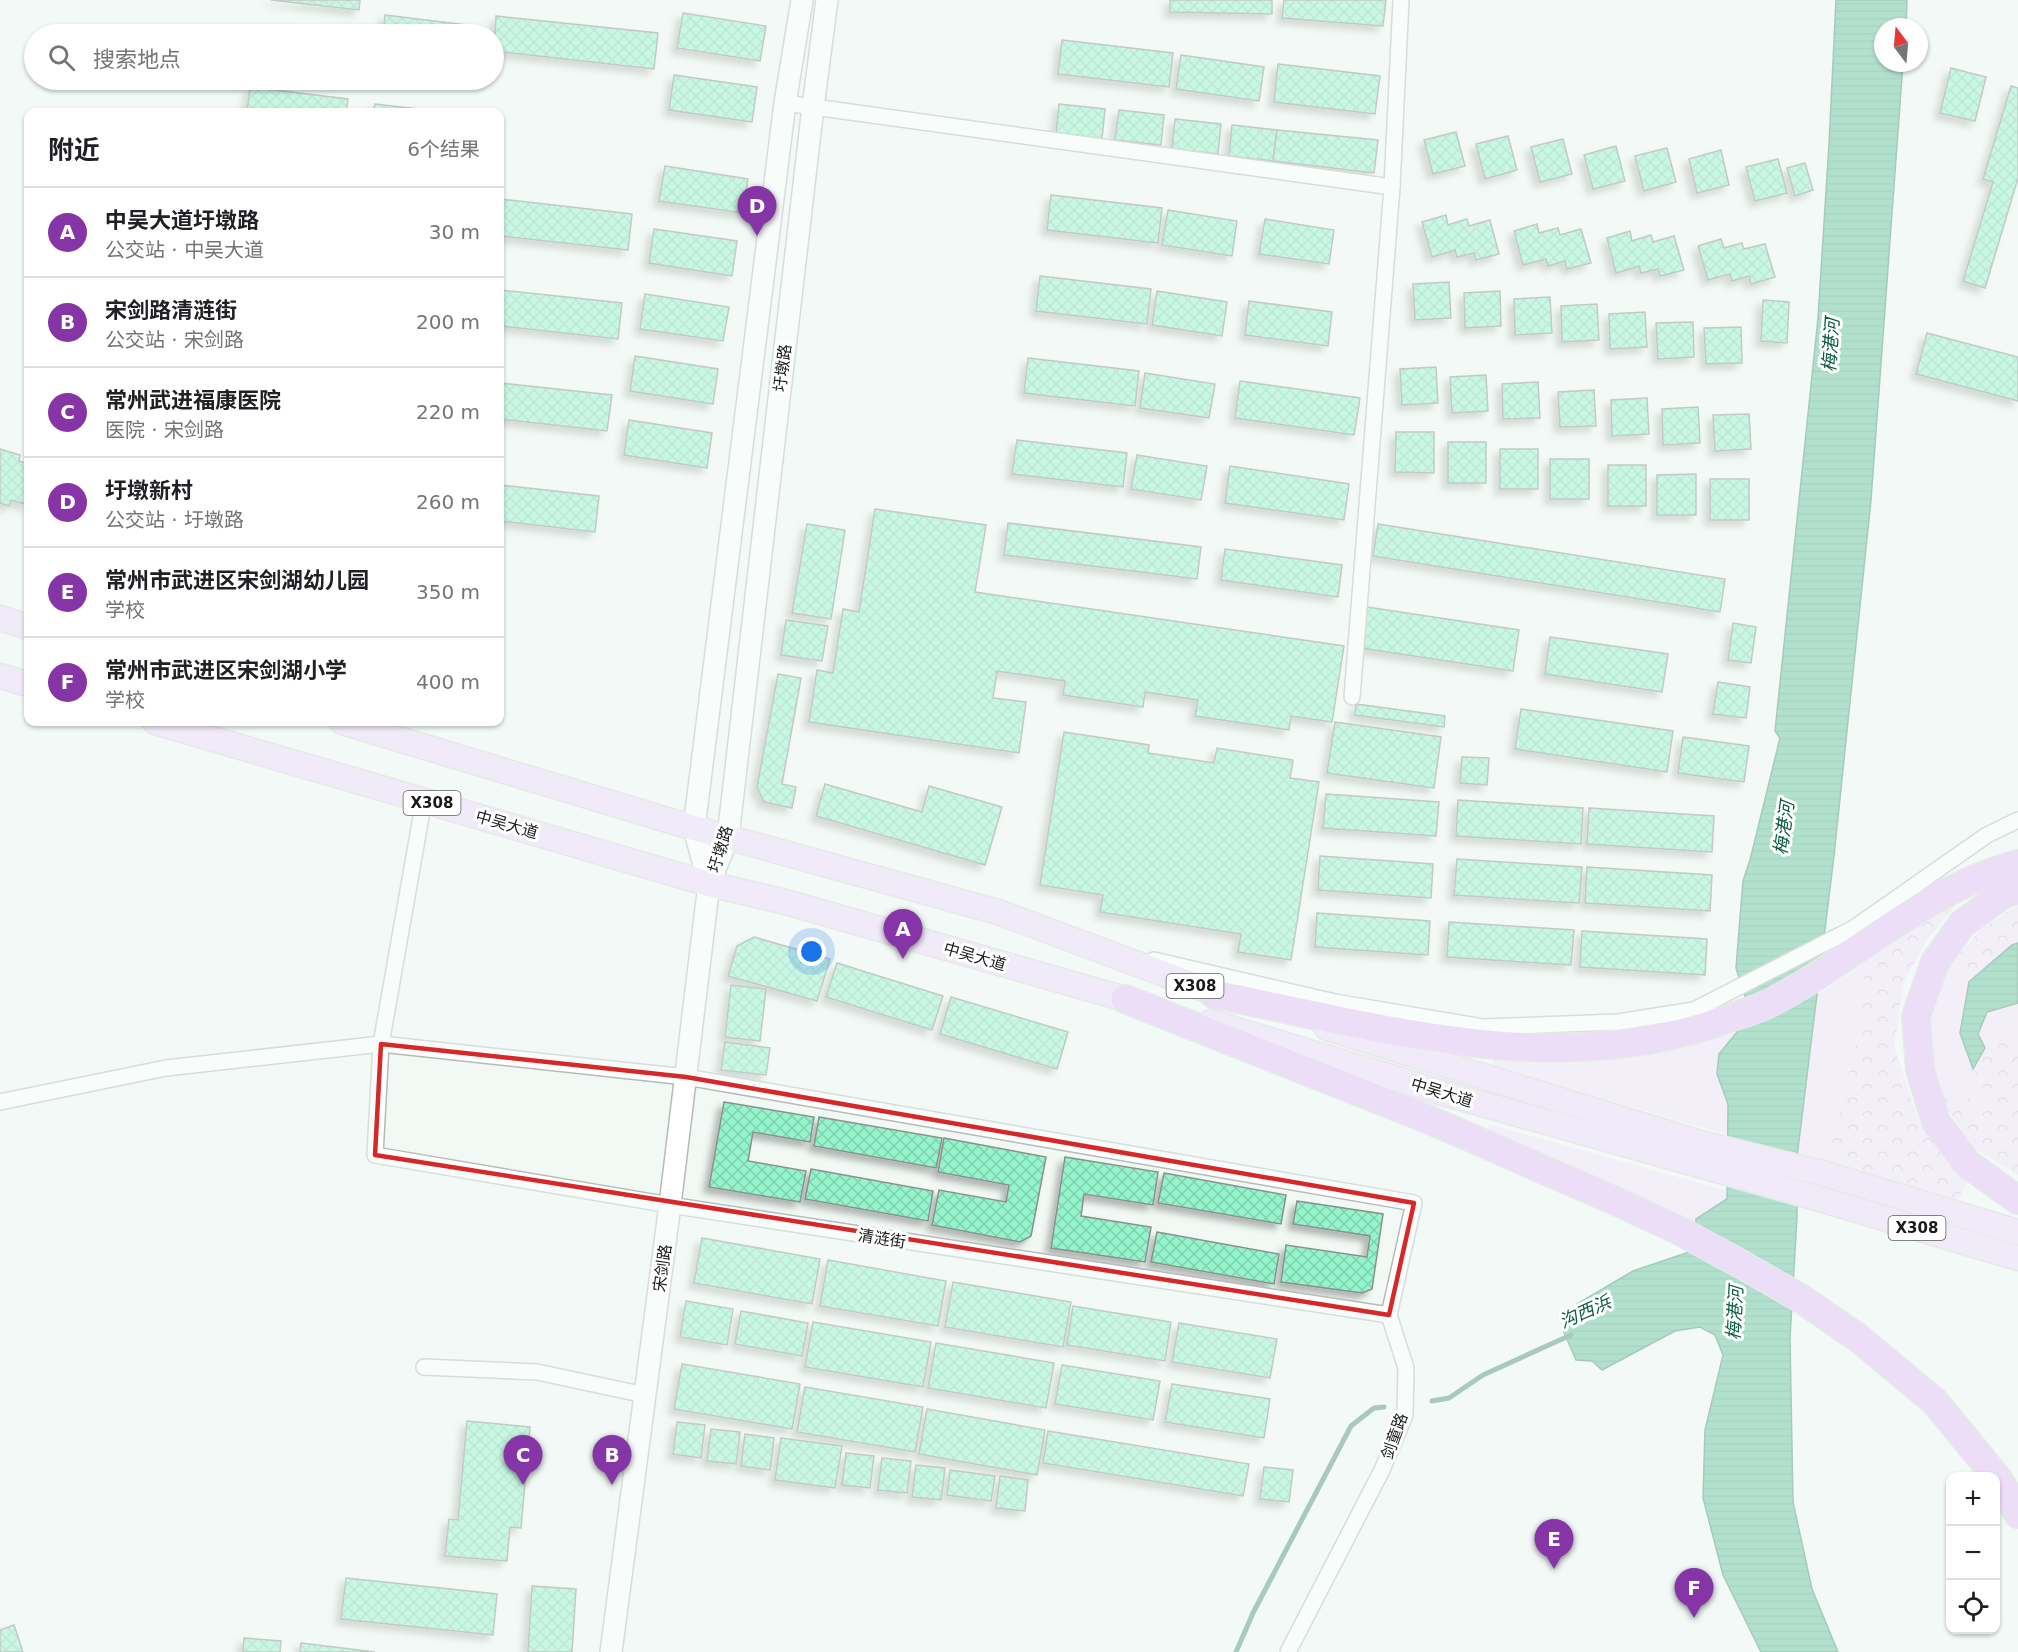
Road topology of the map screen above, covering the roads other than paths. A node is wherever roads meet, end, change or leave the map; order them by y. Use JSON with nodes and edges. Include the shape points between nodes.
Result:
{"nodes":[{"id":1,"x":802,"y":0,"type":"edge"},
{"id":2,"x":827,"y":0,"type":"edge"},
{"id":3,"x":1401,"y":0,"type":"edge"},
{"id":4,"x":784,"y":104,"type":"junction"},
{"id":5,"x":813,"y":107,"type":"junction"},
{"id":6,"x":1392,"y":188,"type":"junction"},
{"id":7,"x":0,"y":618,"type":"edge"},
{"id":8,"x":24,"y":626,"type":"edge"},
{"id":9,"x":0,"y":676,"type":"edge"},
{"id":10,"x":24,"y":683,"type":"edge"},
{"id":11,"x":1352,"y":697,"type":"dead end"},
{"id":12,"x":169,"y":726,"type":"edge"},
{"id":13,"x":355,"y":726,"type":"edge"},
{"id":14,"x":424,"y":800,"type":"junction"},
{"id":15,"x":2018,"y":820,"type":"edge"},
{"id":16,"x":694,"y":828,"type":"junction"},
{"id":17,"x":728,"y":837,"type":"junction"},
{"id":18,"x":2018,"y":864,"type":"edge"},
{"id":19,"x":709,"y":884,"type":"junction"},
{"id":20,"x":2018,"y":889,"type":"edge"},
{"id":21,"x":1897,"y":909,"type":"junction"},
{"id":22,"x":1081,"y":943,"type":"junction"},
{"id":23,"x":1214,"y":994,"type":"junction"},
{"id":24,"x":1125,"y":999,"type":"junction"},
{"id":25,"x":1698,"y":1019,"type":"junction"},
{"id":26,"x":381,"y":1044,"type":"junction"},
{"id":27,"x":686,"y":1077,"type":"junction"},
{"id":28,"x":0,"y":1102,"type":"edge"},
{"id":29,"x":1694,"y":1152,"type":"junction"},
{"id":30,"x":2018,"y":1200,"type":"edge"},
{"id":31,"x":670,"y":1205,"type":"junction"},
{"id":32,"x":2018,"y":1232,"type":"edge"},
{"id":33,"x":2018,"y":1258,"type":"edge"},
{"id":34,"x":1389,"y":1315,"type":"junction"},
{"id":35,"x":424,"y":1367,"type":"dead end"},
{"id":36,"x":645,"y":1395,"type":"junction"},
{"id":37,"x":2018,"y":1514,"type":"edge"},
{"id":38,"x":611,"y":1652,"type":"edge"},
{"id":39,"x":1288,"y":1652,"type":"edge"}],
"edges":[{"from":1,"to":4,"type":"main road","name":"圩墩路"},
{"from":2,"to":5,"type":"main road","name":"圩墩路"},
{"from":3,"to":6,"type":"street"},
{"from":4,"to":5,"type":"street"},
{"from":4,"to":16,"type":"main road","name":"圩墩路"},
{"from":5,"to":6,"type":"street"},
{"from":5,"to":17,"type":"main road","name":"圩墩路"},
{"from":6,"to":11,"type":"street"},
{"from":7,"to":8,"type":"main road"},
{"from":9,"to":10,"type":"main road"},
{"from":12,"to":14,"type":"main road","name":"中吴大道","number":"X308"},
{"from":13,"to":16,"type":"main road","name":"中吴大道","number":"X308"},
{"from":14,"to":19,"type":"main road","name":"中吴大道","number":"X308"},
{"from":14,"to":26,"type":"street"},
{"from":15,"to":21,"type":"street","via":[[1987,835]]},
{"from":16,"to":17,"type":"main road","name":"中吴大道","number":"X308"},
{"from":16,"to":19,"type":"main road","name":"圩墩路"},
{"from":17,"to":19,"type":"main road","name":"圩墩路"},
{"from":17,"to":22,"type":"main road","name":"中吴大道","number":"X308","via":[[998,912]]},
{"from":18,"to":21,"type":"highway"},
{"from":19,"to":24,"type":"main road","name":"中吴大道","number":"X308","via":[[782,901]]},
{"from":19,"to":27,"type":"main road","name":"宋剑路"},
{"from":20,"to":30,"type":"highway","via":[[2002,895],[1962,924],[1935,962],[1916,1016],[1920,1070],[1936,1122],[1968,1164]]},
{"from":21,"to":25,"type":"highway","via":[[1832,967],[1768,1004]]},
{"from":22,"to":23,"type":"main road","name":"中吴大道","number":"X308"},
{"from":22,"to":25,"type":"street","via":[[1335,1002],[1483,1027]]},
{"from":23,"to":25,"type":"highway","via":[[1501,1047],[1634,1043]]},
{"from":23,"to":29,"type":"main road","name":"中吴大道","number":"X308"},
{"from":24,"to":29,"type":"main road","name":"中吴大道","number":"X308","via":[[1450,1095]]},
{"from":24,"to":37,"type":"highway","via":[[1430,1120],[1611,1199],[1676,1229],[1800,1298],[1857,1337],[1935,1402],[1999,1480]]},
{"from":26,"to":27,"type":"street"},
{"from":26,"to":28,"type":"street","via":[[166,1068]]},
{"from":26,"to":31,"type":"street","name":"清涟街","via":[[375,1155]]},
{"from":27,"to":31,"type":"main road","name":"宋剑路"},
{"from":27,"to":34,"type":"street","via":[[1414,1203]]},
{"from":29,"to":32,"type":"main road","number":"X308","via":[[1822,1173]]},
{"from":29,"to":33,"type":"main road","number":"X308","via":[[1816,1197]]},
{"from":31,"to":34,"type":"street","name":"清涟街"},
{"from":31,"to":36,"type":"main road","name":"宋剑路"},
{"from":34,"to":39,"type":"street","name":"剑童路","via":[[1406,1368],[1405,1415],[1382,1470]]},
{"from":35,"to":36,"type":"street","via":[[537,1372]]},
{"from":36,"to":38,"type":"main road","name":"宋剑路"}]}
